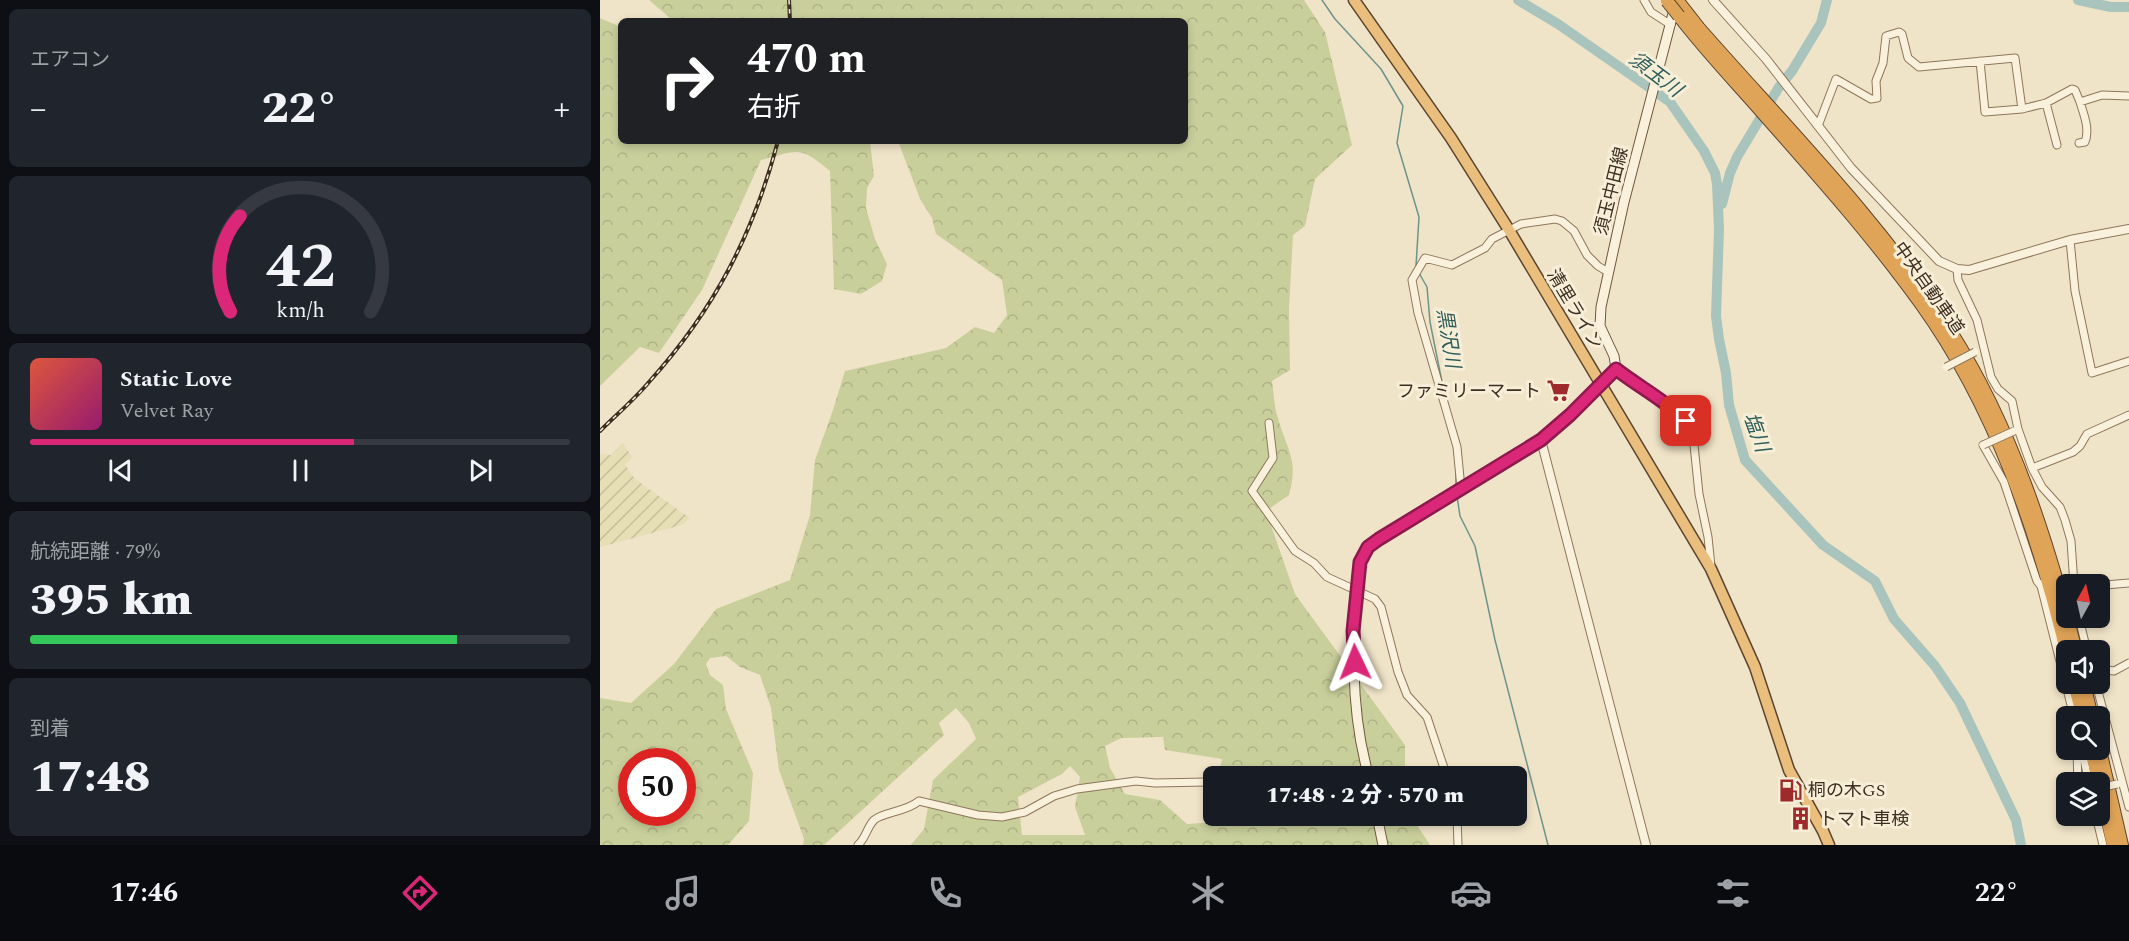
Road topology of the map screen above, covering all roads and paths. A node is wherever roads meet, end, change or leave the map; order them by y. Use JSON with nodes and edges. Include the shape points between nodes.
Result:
{"nodes":[{"id":1,"x":1354,"y":0,"type":"edge"},
{"id":2,"x":1644,"y":0,"type":"edge"},
{"id":3,"x":1713,"y":0,"type":"edge"},
{"id":4,"x":1674,"y":7,"type":"edge"},
{"id":5,"x":1980,"y":61,"type":"junction"},
{"id":6,"x":2129,"y":96,"type":"edge"},
{"id":7,"x":2080,"y":102,"type":"junction"},
{"id":8,"x":2046,"y":104,"type":"junction"},
{"id":9,"x":2022,"y":109,"type":"junction"},
{"id":10,"x":1816,"y":124,"type":"junction"},
{"id":11,"x":2079,"y":144,"type":"dead end"},
{"id":12,"x":2057,"y":145,"type":"dead end"},
{"id":13,"x":1801,"y":150,"type":"junction"},
{"id":14,"x":2129,"y":229,"type":"edge"},
{"id":15,"x":1509,"y":230,"type":"junction"},
{"id":16,"x":2070,"y":240,"type":"junction"},
{"id":17,"x":1609,"y":268,"type":"junction"},
{"id":18,"x":1957,"y":269,"type":"junction"},
{"id":19,"x":1982,"y":346,"type":"junction"},
{"id":20,"x":2129,"y":361,"type":"edge"},
{"id":21,"x":1946,"y":367,"type":"dead end"},
{"id":22,"x":1616,"y":369,"type":"junction"},
{"id":23,"x":1600,"y":384,"type":"junction"},
{"id":24,"x":2129,"y":415,"type":"edge"},
{"id":25,"x":1269,"y":423,"type":"dead end"},
{"id":26,"x":2016,"y":430,"type":"junction"},
{"id":27,"x":1541,"y":440,"type":"junction"},
{"id":28,"x":2032,"y":468,"type":"junction"},
{"id":29,"x":1461,"y":488,"type":"junction"},
{"id":30,"x":1711,"y":569,"type":"junction"},
{"id":31,"x":2073,"y":574,"type":"edge"},
{"id":32,"x":2129,"y":583,"type":"edge"},
{"id":33,"x":2110,"y":585,"type":"edge"},
{"id":34,"x":1357,"y":592,"type":"junction"},
{"id":35,"x":2063,"y":640,"type":"edge"},
{"id":36,"x":2073,"y":640,"type":"edge"},
{"id":37,"x":2129,"y":663,"type":"edge"},
{"id":38,"x":2110,"y":670,"type":"edge"},
{"id":39,"x":2099,"y":694,"type":"edge"},
{"id":40,"x":2071,"y":706,"type":"edge"},
{"id":41,"x":2102,"y":760,"type":"edge"},
{"id":42,"x":1366,"y":766,"type":"edge"},
{"id":43,"x":1443,"y":766,"type":"edge"},
{"id":44,"x":1203,"y":782,"type":"edge"},
{"id":45,"x":2123,"y":782,"type":"edge"},
{"id":46,"x":2129,"y":807,"type":"edge"},
{"id":47,"x":1379,"y":826,"type":"edge"},
{"id":48,"x":1457,"y":826,"type":"edge"},
{"id":49,"x":2098,"y":826,"type":"edge"},
{"id":50,"x":2109,"y":826,"type":"edge"},
{"id":51,"x":858,"y":845,"type":"edge"},
{"id":52,"x":1383,"y":845,"type":"edge"},
{"id":53,"x":1458,"y":845,"type":"edge"},
{"id":54,"x":1646,"y":845,"type":"edge"},
{"id":55,"x":1829,"y":845,"type":"edge"},
{"id":56,"x":2103,"y":845,"type":"edge"},
{"id":57,"x":2113,"y":845,"type":"edge"},
{"id":58,"x":2122,"y":845,"type":"edge"}],
"edges":[{"from":1,"to":15,"type":"highway","name":"清里ライン","via":[[1451,138]]},
{"from":2,"to":4,"type":"street","via":[[1651,12]]},
{"from":3,"to":10,"type":"street","via":[[1766,58]]},
{"from":4,"to":13,"type":"highway","name":"中央自動車道","via":[[1724,72],[1748,90]]},
{"from":4,"to":17,"type":"main road","name":"須玉中田線"},
{"from":5,"to":9,"type":"street","via":[[2015,58]]},
{"from":5,"to":9,"type":"street","via":[[1985,112]]},
{"from":5,"to":10,"type":"street","via":[[1919,67],[1908,58],[1902,34],[1886,36],[1876,81],[1877,98],[1871,99],[1836,80]]},
{"from":6,"to":7,"type":"street","via":[[2102,95]]},
{"from":7,"to":8,"type":"street","via":[[2072,89]]},
{"from":7,"to":11,"type":"street","via":[[2087,136]]},
{"from":8,"to":9,"type":"street"},
{"from":8,"to":12,"type":"street"},
{"from":10,"to":18,"type":"street","via":[[1932,255]]},
{"from":13,"to":35,"type":"highway","name":"中央自動車道","via":[[1921,305],[1970,384],[2018,492]]},
{"from":13,"to":36,"type":"highway","name":"中央自動車道","via":[[1849,198],[1902,264],[1951,332],[1979,381],[2027,491]]},
{"from":14,"to":16,"type":"street"},
{"from":15,"to":17,"type":"street","via":[[1521,224],[1562,221],[1574,231],[1587,255],[1598,266]]},
{"from":15,"to":23,"type":"highway","name":"清里ライン"},
{"from":15,"to":29,"type":"street","via":[[1452,266],[1425,258],[1412,280],[1457,447]]},
{"from":16,"to":18,"type":"street","via":[[1980,268]]},
{"from":16,"to":20,"type":"street","via":[[2074,291],[2092,373]]},
{"from":17,"to":22,"type":"main road","name":"須玉中田線","via":[[1600,326]]},
{"from":18,"to":19,"type":"street","via":[[1958,280],[1977,320]]},
{"from":19,"to":21,"type":"street","bridge":true},
{"from":19,"to":26,"type":"street","via":[[1998,389],[2012,401]]},
{"from":22,"to":23,"type":"main road"},
{"from":22,"to":30,"type":"street","via":[[1686,421],[1694,445]]},
{"from":23,"to":27,"type":"main road"},
{"from":23,"to":30,"type":"highway","name":"清里ライン"},
{"from":24,"to":28,"type":"street","via":[[2087,434],[2073,453]]},
{"from":25,"to":34,"type":"street","via":[[1273,458],[1252,491],[1295,551],[1327,577]]},
{"from":26,"to":28,"type":"street"},
{"from":26,"to":40,"type":"street","bridge":true,"via":[[1983,445],[2004,482],[2041,586]]},
{"from":27,"to":29,"type":"main road"},
{"from":27,"to":54,"type":"street"},
{"from":28,"to":31,"type":"street","via":[[2066,520]]},
{"from":29,"to":34,"type":"main road","via":[[1368,547],[1360,562]]},
{"from":30,"to":55,"type":"highway","name":"清里ライン","via":[[1755,667],[1789,770]]},
{"from":32,"to":33,"type":"street"},
{"from":34,"to":42,"type":"main road","via":[[1353,631],[1358,718]]},
{"from":34,"to":43,"type":"street","via":[[1375,599],[1381,607],[1407,695],[1427,717]]},
{"from":37,"to":38,"type":"street"},
{"from":39,"to":45,"type":"street"},
{"from":41,"to":58,"type":"highway"},
{"from":44,"to":51,"type":"street","via":[[1136,781],[1077,789],[1025,812],[1002,817],[919,801],[911,808],[873,821]]},
{"from":45,"to":46,"type":"street"},
{"from":47,"to":52,"type":"main road"},
{"from":48,"to":53,"type":"street"},
{"from":49,"to":56,"type":"street"},
{"from":50,"to":57,"type":"highway"}]}
